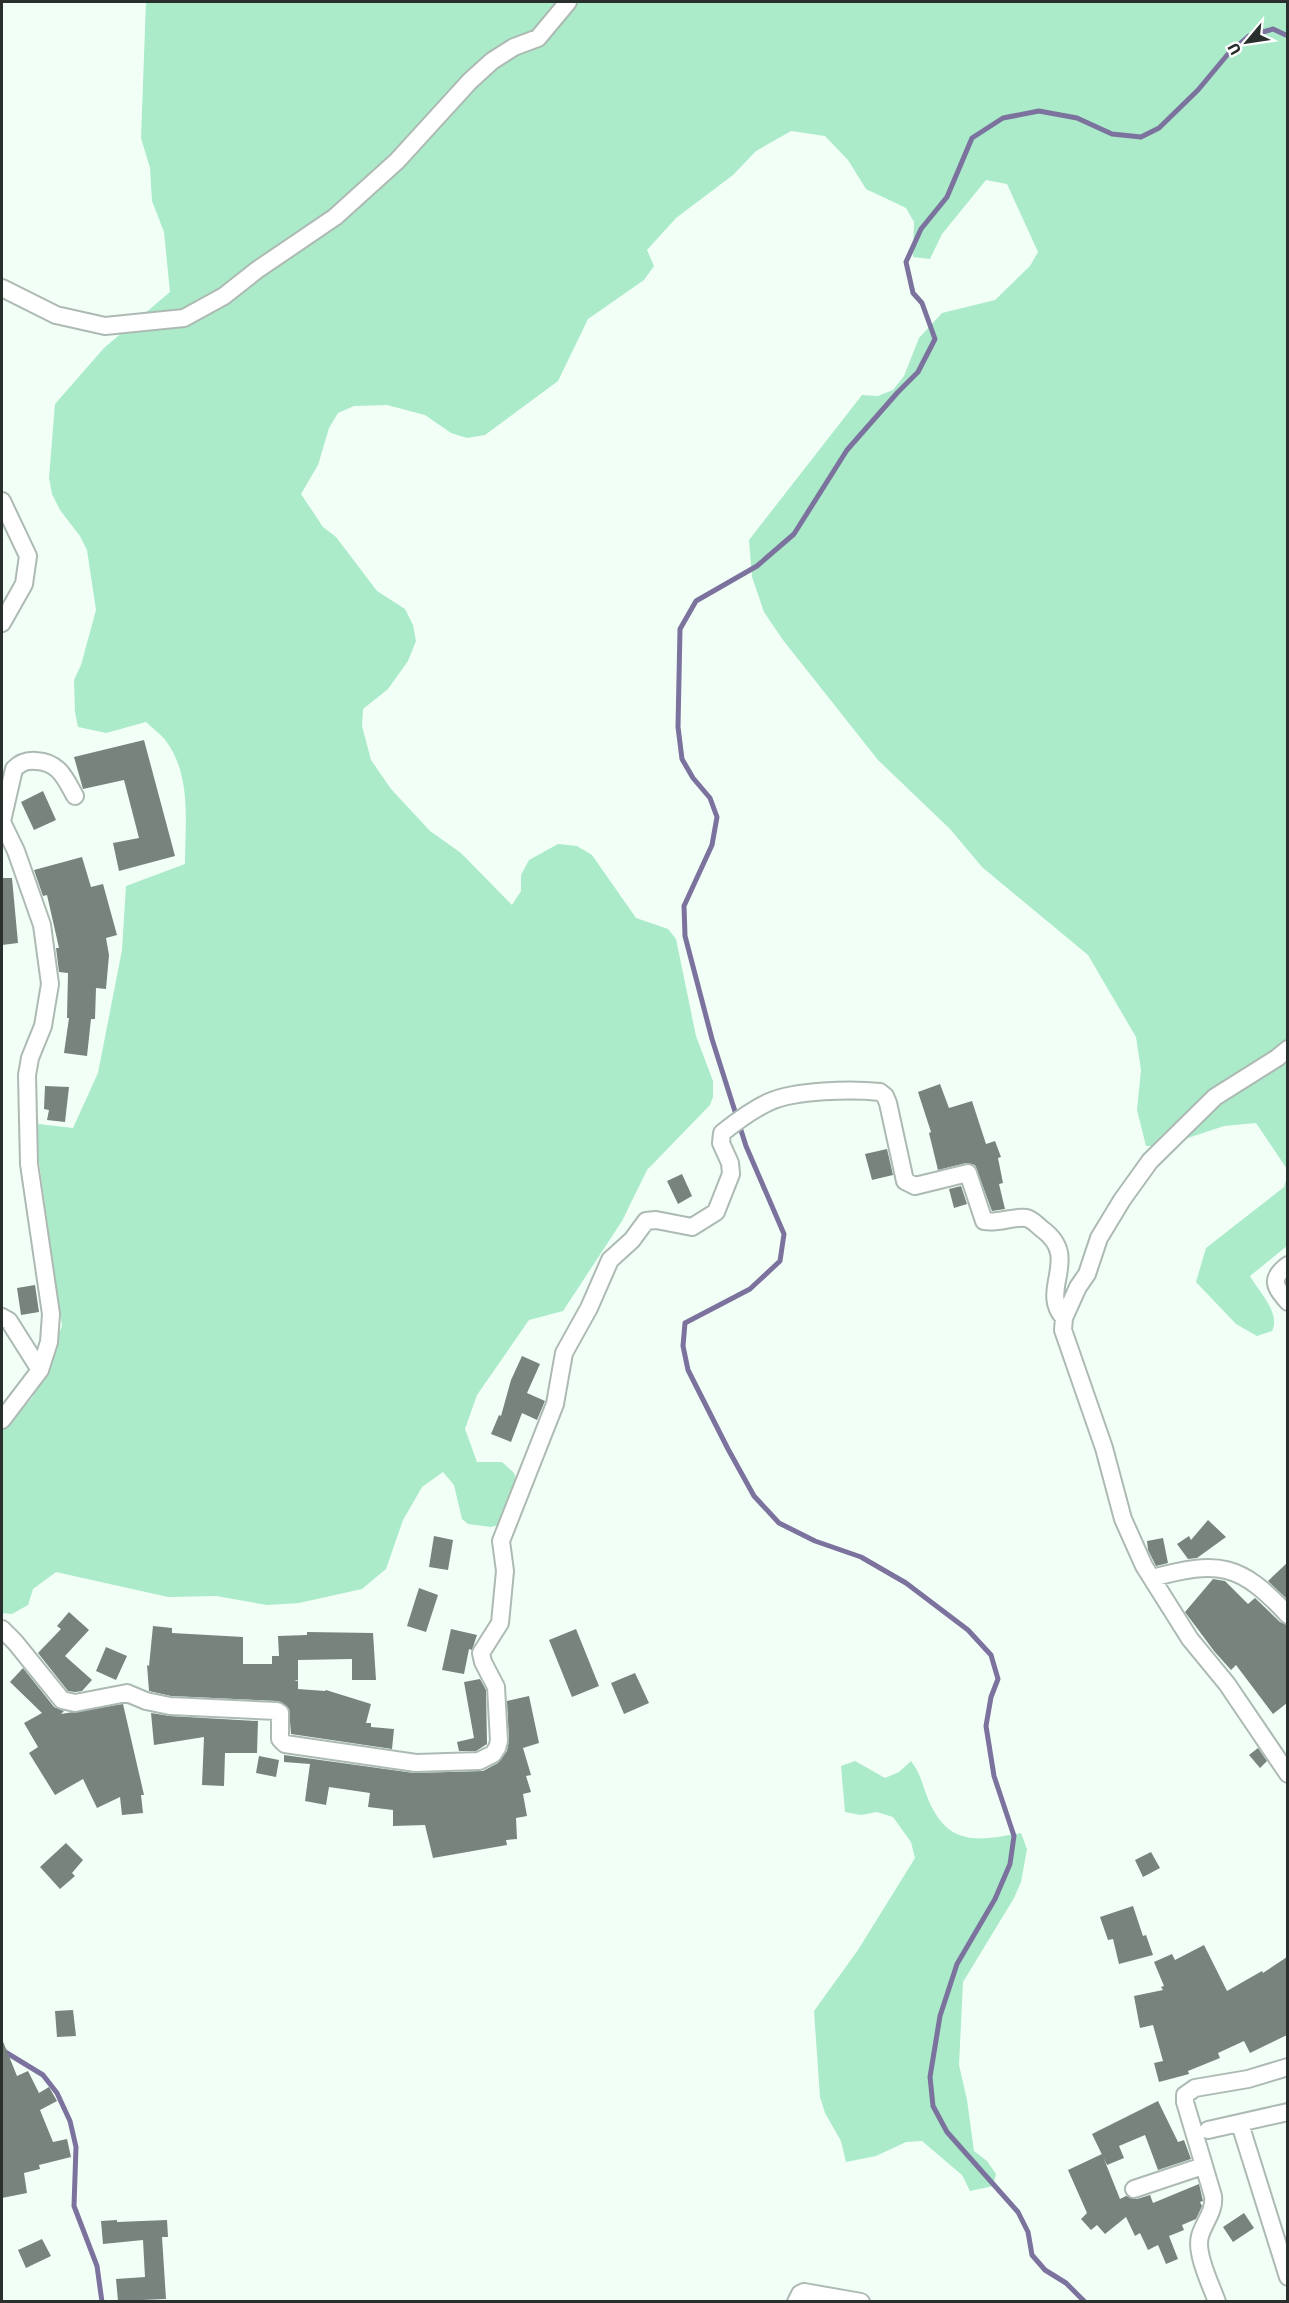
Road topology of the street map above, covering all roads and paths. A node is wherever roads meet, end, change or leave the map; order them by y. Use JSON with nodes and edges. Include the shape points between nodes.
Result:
{"nodes":[{"id":1,"x":568,"y":2,"type":"edge"},
{"id":2,"x":2,"y":288,"type":"edge"},
{"id":3,"x":2,"y":501,"type":"edge"},
{"id":4,"x":2,"y":622,"type":"edge"},
{"id":5,"x":75,"y":796,"type":"dead end"},
{"id":6,"x":2,"y":822,"type":"edge"},
{"id":7,"x":1287,"y":1049,"type":"edge"},
{"id":8,"x":1287,"y":1264,"type":"edge"},
{"id":9,"x":1287,"y":1302,"type":"edge"},
{"id":10,"x":2,"y":1317,"type":"edge"},
{"id":11,"x":1064,"y":1318,"type":"junction"},
{"id":12,"x":40,"y":1370,"type":"junction"},
{"id":13,"x":2,"y":1420,"type":"edge"},
{"id":14,"x":1152,"y":1578,"type":"junction"},
{"id":15,"x":1287,"y":1615,"type":"edge"},
{"id":16,"x":2,"y":1629,"type":"edge"},
{"id":17,"x":1282,"y":1754,"type":"edge"},
{"id":18,"x":1287,"y":1774,"type":"edge"},
{"id":19,"x":1287,"y":2067,"type":"edge"},
{"id":20,"x":1287,"y":2112,"type":"edge"},
{"id":21,"x":1239,"y":2124,"type":"junction"},
{"id":22,"x":1208,"y":2130,"type":"dead end"},
{"id":23,"x":1203,"y":2166,"type":"junction"},
{"id":24,"x":1134,"y":2189,"type":"dead end"},
{"id":25,"x":1287,"y":2277,"type":"edge"},
{"id":26,"x":796,"y":2301,"type":"edge"},
{"id":27,"x":861,"y":2301,"type":"edge"},
{"id":28,"x":1217,"y":2301,"type":"edge"}],
"edges":[{"from":1,"to":2,"type":"street","via":[[538,38],[514,47],[470,81],[397,161],[335,217],[224,296],[184,318],[105,326],[56,315]]},
{"from":3,"to":4,"type":"street","via":[[28,556],[24,584]]},
{"from":5,"to":6,"type":"street","via":[[60,769],[51,763],[28,760],[14,769]]},
{"from":6,"to":12,"type":"street","via":[[42,925],[50,984],[43,1026],[27,1075],[28,1164],[51,1314],[49,1342]]},
{"from":7,"to":11,"type":"street","via":[[1215,1097],[1150,1161],[1099,1238],[1087,1274]]},
{"from":8,"to":9,"type":"street","via":[[1276,1278],[1276,1287]]},
{"from":10,"to":12,"type":"street","via":[[9,1321]]},
{"from":11,"to":14,"type":"street","via":[[1063,1330],[1104,1448],[1123,1519]]},
{"from":11,"to":16,"type":"street","via":[[1054,1300],[1060,1265],[1055,1242],[1048,1233],[1027,1218],[984,1221],[968,1173],[915,1186],[905,1181],[888,1103],[880,1092],[800,1094],[768,1102],[722,1133],[721,1143],[731,1168],[716,1212],[692,1227],[646,1221],[610,1260],[564,1353],[555,1404],[501,1541],[505,1571],[500,1623],[481,1653],[497,1690],[499,1741],[493,1754],[479,1761],[410,1762],[285,1744],[280,1739],[277,1711],[170,1706],[127,1693],[75,1703],[62,1700]]},
{"from":12,"to":13,"type":"street"},
{"from":14,"to":15,"type":"street","via":[[1188,1568],[1224,1568],[1245,1576]]},
{"from":14,"to":17,"type":"street","via":[[1190,1640]]},
{"from":17,"to":18,"type":"street"},
{"from":19,"to":23,"type":"street","via":[[1188,2091],[1185,2102]]},
{"from":20,"to":21,"type":"street"},
{"from":21,"to":22,"type":"street"},
{"from":21,"to":25,"type":"street"},
{"from":23,"to":24,"type":"street"},
{"from":23,"to":28,"type":"street","via":[[1214,2204],[1198,2250]]},
{"from":26,"to":27,"type":"street","via":[[804,2292]]}]}
